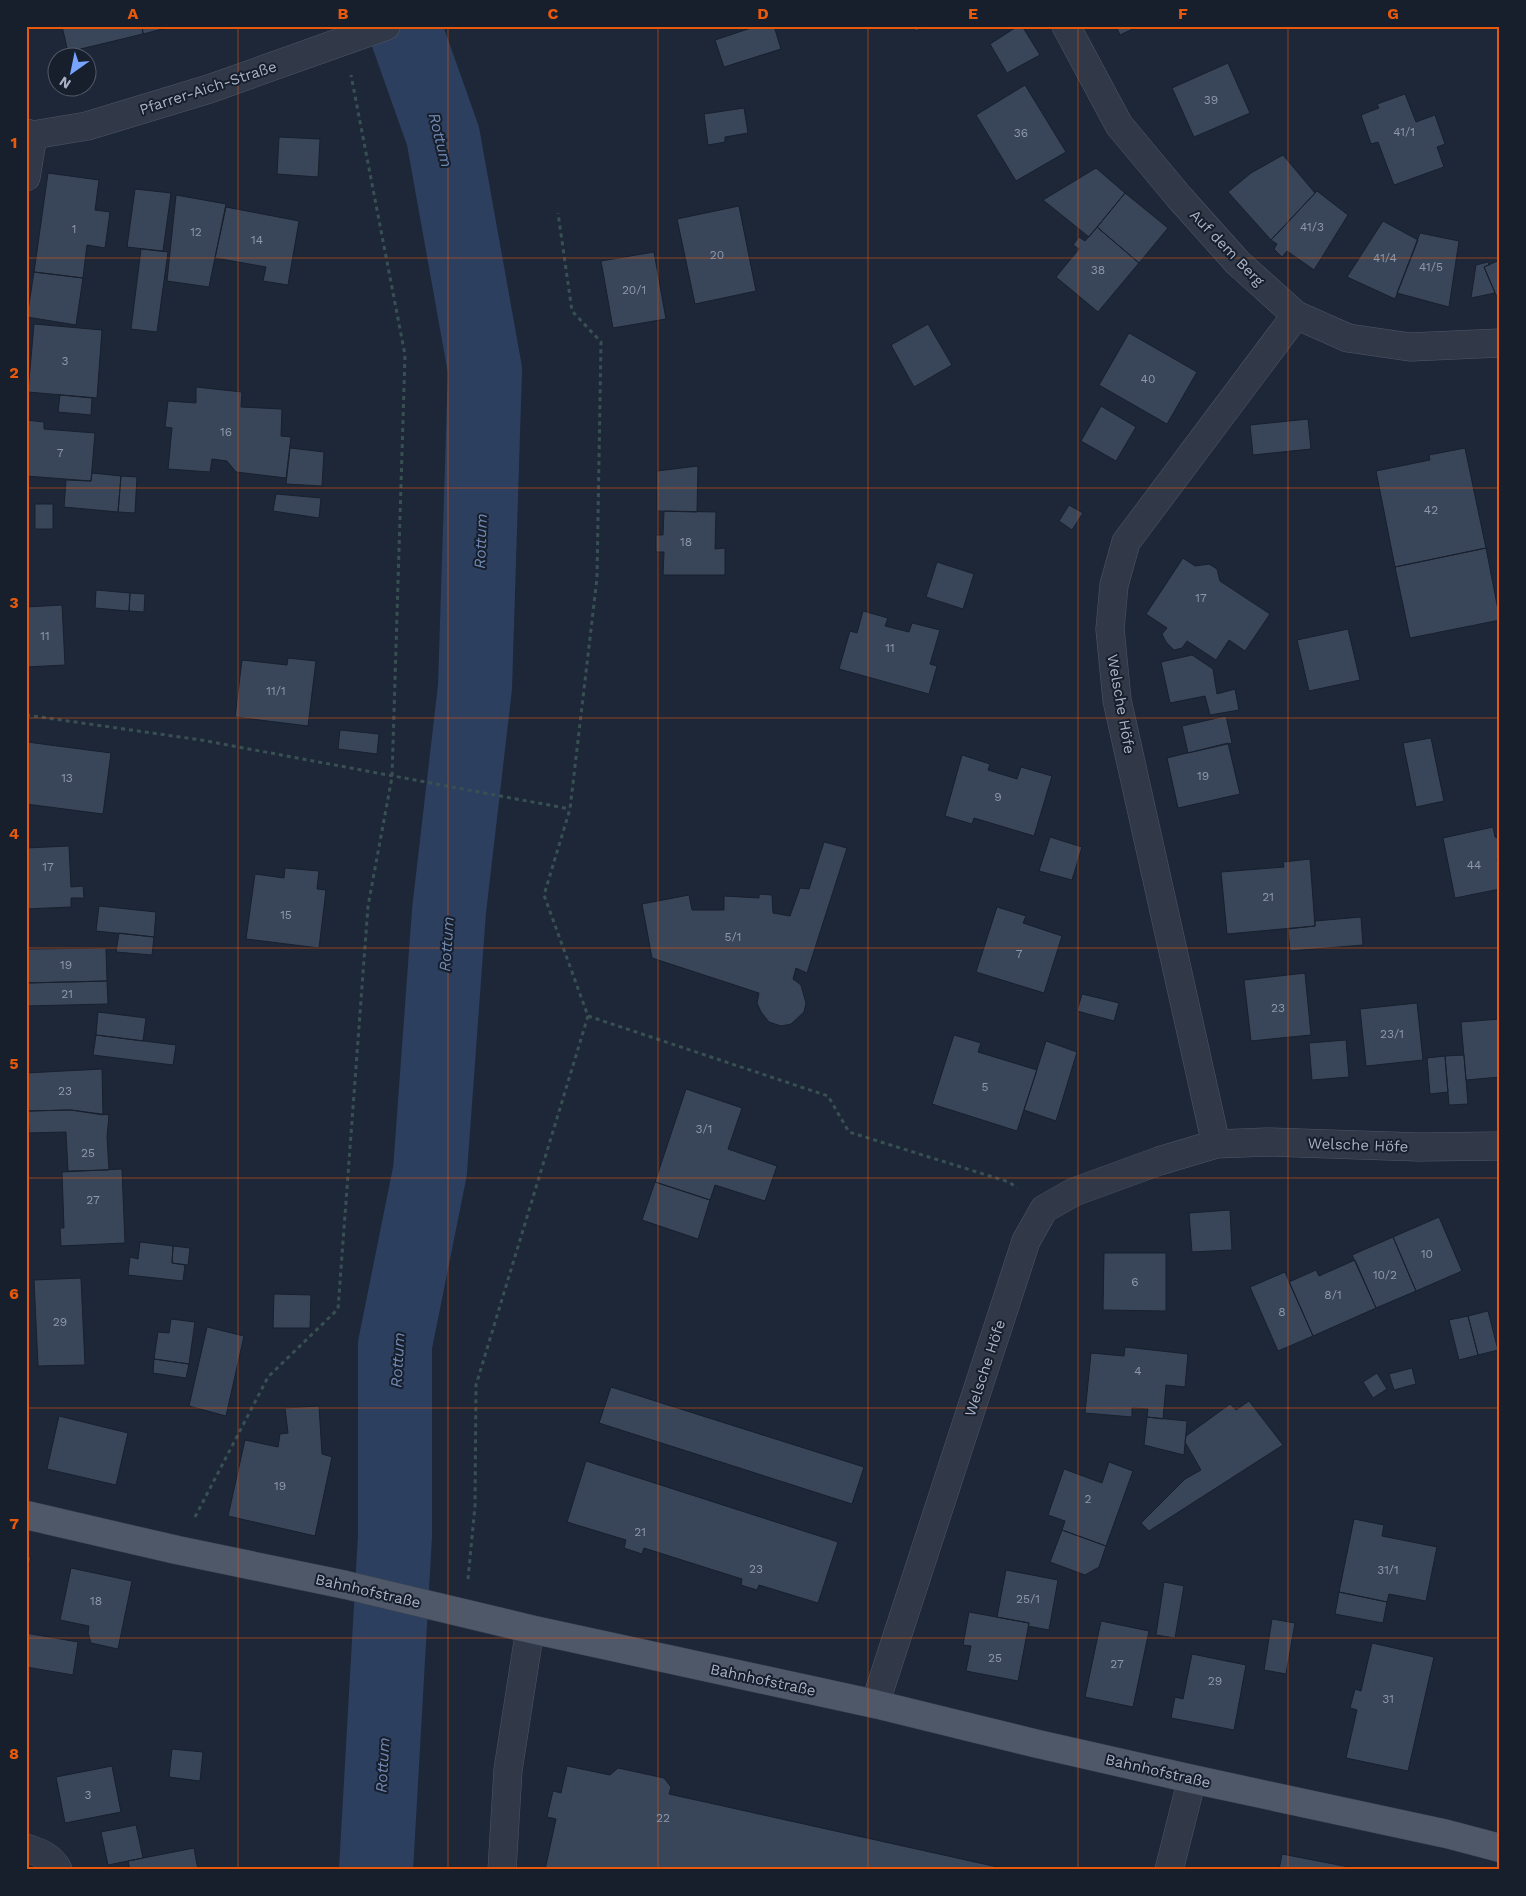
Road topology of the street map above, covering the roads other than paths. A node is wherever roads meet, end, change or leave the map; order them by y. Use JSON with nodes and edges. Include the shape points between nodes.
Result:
{"nodes":[{"id":1,"x":386,"y":26,"type":"edge"},
{"id":2,"x":1066,"y":26,"type":"edge"},
{"id":3,"x":30,"y":134,"type":"edge"},
{"id":4,"x":26,"y":177,"type":"edge"},
{"id":5,"x":1296,"y":315,"type":"junction"},
{"id":6,"x":1500,"y":343,"type":"edge"},
{"id":7,"x":1216,"y":1144,"type":"junction"},
{"id":8,"x":1500,"y":1146,"type":"edge"},
{"id":9,"x":26,"y":1515,"type":"edge"},
{"id":10,"x":530,"y":1629,"type":"junction"},
{"id":11,"x":875,"y":1704,"type":"junction"},
{"id":12,"x":1192,"y":1779,"type":"junction"},
{"id":13,"x":26,"y":1848,"type":"edge"},
{"id":14,"x":1500,"y":1848,"type":"edge"},
{"id":15,"x":58,"y":1870,"type":"edge"},
{"id":16,"x":502,"y":1870,"type":"edge"},
{"id":17,"x":1169,"y":1870,"type":"edge"}],
"edges":[{"from":1,"to":3,"type":"street","name":"Pfarrer-Aich-Straße","via":[[209,89],[96,123]]},
{"from":2,"to":5,"type":"street","name":"Auf dem Berg","via":[[1119,125],[1238,263]]},
{"from":3,"to":4,"type":"street"},
{"from":5,"to":6,"type":"street","name":"Auf dem Berg","via":[[1348,338],[1410,347]]},
{"from":5,"to":7,"type":"street","name":"Welsche Höfe","via":[[1126,542],[1114,584],[1110,630],[1117,700]]},
{"from":7,"to":8,"type":"street","name":"Welsche Höfe"},
{"from":7,"to":11,"type":"street","name":"Welsche Höfe","via":[[1074,1192],[1044,1209],[1026,1241]]},
{"from":9,"to":10,"type":"main road","name":"Bahnhofstraße"},
{"from":10,"to":11,"type":"main road","name":"Bahnhofstraße"},
{"from":10,"to":16,"type":"street","via":[[508,1770]]},
{"from":11,"to":12,"type":"main road","name":"Bahnhofstraße"},
{"from":12,"to":14,"type":"main road","name":"Bahnhofstraße"},
{"from":12,"to":17,"type":"street"},
{"from":13,"to":15,"type":"street","via":[[40,1852]]}]}
